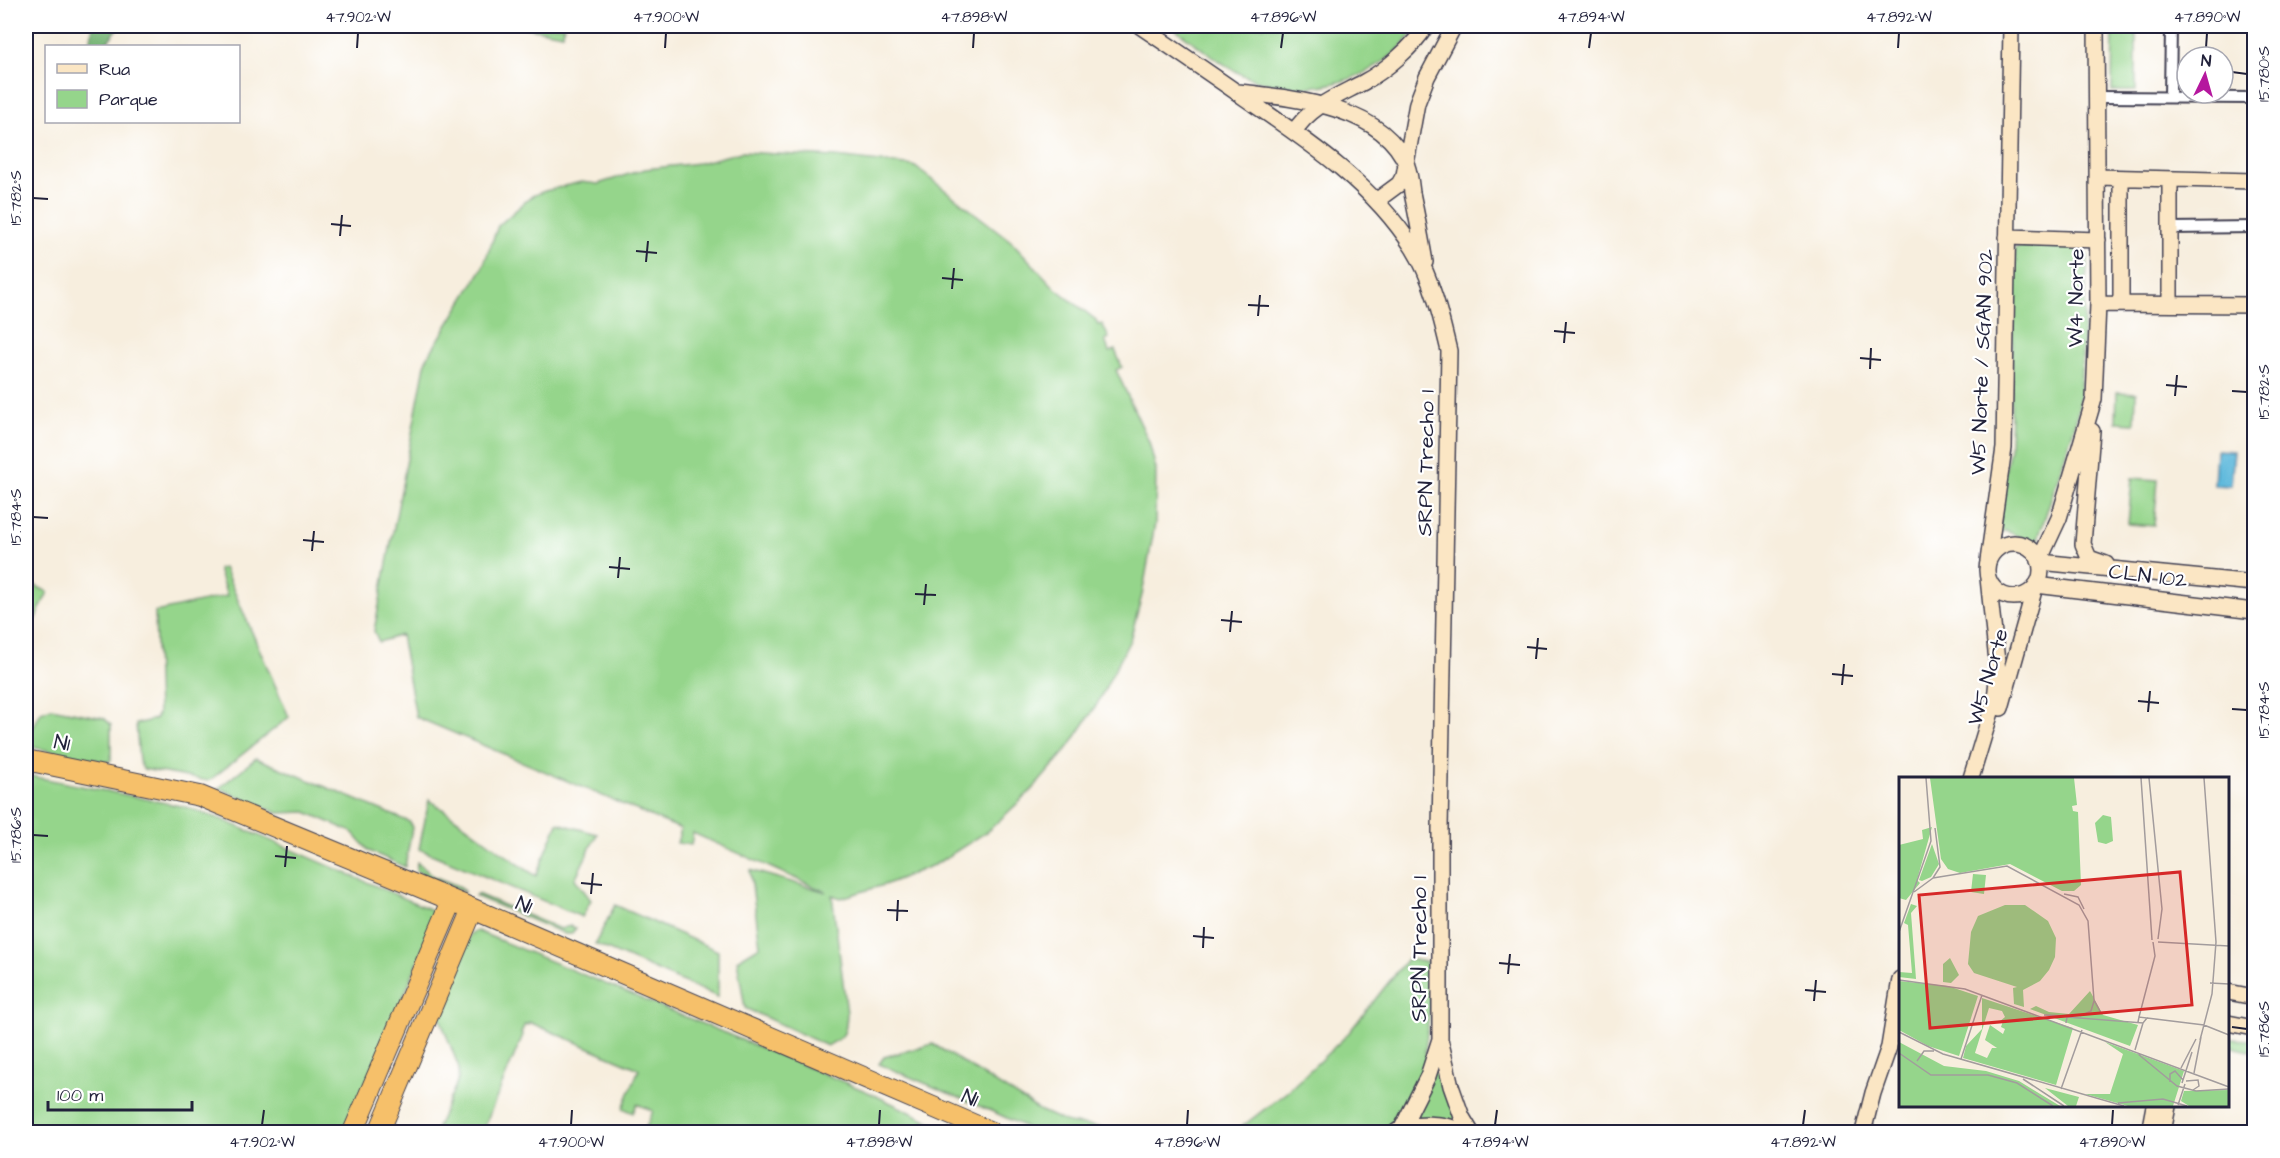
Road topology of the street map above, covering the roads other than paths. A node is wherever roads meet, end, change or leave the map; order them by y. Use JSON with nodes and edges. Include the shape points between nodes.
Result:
{"nodes":[{"id":1,"x":1140,"y":26,"type":"edge"},
{"id":2,"x":1426,"y":26,"type":"edge"},
{"id":3,"x":1454,"y":26,"type":"edge"},
{"id":4,"x":2011,"y":26,"type":"edge"},
{"id":5,"x":2096,"y":26,"type":"edge"},
{"id":6,"x":2171,"y":26,"type":"edge"},
{"id":7,"x":1236,"y":92,"type":"junction"},
{"id":8,"x":1343,"y":92,"type":"junction"},
{"id":9,"x":2096,"y":97,"type":"junction"},
{"id":10,"x":2170,"y":97,"type":"junction"},
{"id":11,"x":2254,"y":98,"type":"edge"},
{"id":12,"x":1296,"y":101,"type":"junction"},
{"id":13,"x":1320,"y":105,"type":"junction"},
{"id":14,"x":1294,"y":132,"type":"junction"},
{"id":15,"x":1412,"y":140,"type":"junction"},
{"id":16,"x":1407,"y":166,"type":"junction"},
{"id":17,"x":2097,"y":177,"type":"junction"},
{"id":18,"x":2121,"y":179,"type":"junction"},
{"id":19,"x":2170,"y":180,"type":"junction"},
{"id":20,"x":2254,"y":181,"type":"edge"},
{"id":21,"x":1412,"y":193,"type":"junction"},
{"id":22,"x":1376,"y":201,"type":"junction"},
{"id":23,"x":2254,"y":227,"type":"edge"},
{"id":24,"x":2170,"y":228,"type":"junction"},
{"id":25,"x":2007,"y":237,"type":"junction"},
{"id":26,"x":2098,"y":240,"type":"junction"},
{"id":27,"x":1427,"y":276,"type":"junction"},
{"id":28,"x":2098,"y":304,"type":"junction"},
{"id":29,"x":2121,"y":304,"type":"junction"},
{"id":30,"x":2170,"y":304,"type":"junction"},
{"id":31,"x":2254,"y":305,"type":"edge"},
{"id":32,"x":2094,"y":399,"type":"junction"},
{"id":33,"x":1988,"y":561,"type":"junction"},
{"id":34,"x":2039,"y":562,"type":"junction"},
{"id":35,"x":2126,"y":570,"type":"junction"},
{"id":36,"x":2160,"y":573,"type":"junction"},
{"id":37,"x":1988,"y":578,"type":"junction"},
{"id":38,"x":2254,"y":583,"type":"edge"},
{"id":39,"x":2035,"y":586,"type":"junction"},
{"id":40,"x":2158,"y":598,"type":"junction"},
{"id":41,"x":2254,"y":611,"type":"edge"},
{"id":42,"x":26,"y":760,"type":"edge"},
{"id":43,"x":1971,"y":777,"type":"edge"},
{"id":44,"x":1980,"y":777,"type":"edge"},
{"id":45,"x":452,"y":901,"type":"junction"},
{"id":46,"x":473,"y":909,"type":"junction"},
{"id":47,"x":426,"y":963,"type":"junction"},
{"id":48,"x":446,"y":972,"type":"junction"},
{"id":49,"x":1899,"y":985,"type":"edge"},
{"id":50,"x":2229,"y":992,"type":"edge"},
{"id":51,"x":2254,"y":997,"type":"edge"},
{"id":52,"x":2229,"y":1023,"type":"edge"},
{"id":53,"x":2254,"y":1028,"type":"edge"},
{"id":54,"x":1440,"y":1039,"type":"junction"},
{"id":55,"x":1899,"y":1039,"type":"edge"},
{"id":56,"x":2154,"y":1107,"type":"edge"},
{"id":57,"x":2169,"y":1107,"type":"edge"},
{"id":58,"x":1399,"y":1130,"type":"edge"},
{"id":59,"x":353,"y":1132,"type":"edge"},
{"id":60,"x":380,"y":1132,"type":"edge"},
{"id":61,"x":991,"y":1132,"type":"edge"},
{"id":62,"x":1462,"y":1132,"type":"edge"},
{"id":63,"x":1471,"y":1132,"type":"edge"},
{"id":64,"x":1863,"y":1132,"type":"edge"},
{"id":65,"x":1872,"y":1132,"type":"edge"},
{"id":66,"x":2149,"y":1132,"type":"edge"},
{"id":67,"x":2163,"y":1132,"type":"edge"}],
"edges":[{"from":1,"to":7,"type":"main road","name":"SRPN Trecho 1"},
{"from":2,"to":8,"type":"main road","via":[[1394,61]]},
{"from":3,"to":15,"type":"main road","via":[[1427,77]]},
{"from":4,"to":25,"type":"main road","name":"W5 Norte / SGAN 902"},
{"from":5,"to":9,"type":"main road","name":"W4 Norte"},
{"from":6,"to":10,"type":"street"},
{"from":7,"to":12,"type":"main road"},
{"from":7,"to":14,"type":"main road","name":"SRPN Trecho 1"},
{"from":8,"to":12,"type":"main road"},
{"from":8,"to":13,"type":"main road"},
{"from":9,"to":10,"type":"street"},
{"from":9,"to":17,"type":"main road","name":"W4 Norte"},
{"from":10,"to":11,"type":"street"},
{"from":12,"to":13,"type":"main road"},
{"from":13,"to":14,"type":"main road"},
{"from":13,"to":16,"type":"main road","via":[[1367,122],[1393,145]]},
{"from":14,"to":22,"type":"main road","name":"SRPN Trecho 1"},
{"from":15,"to":16,"type":"main road"},
{"from":15,"to":21,"type":"main road"},
{"from":16,"to":21,"type":"main road"},
{"from":16,"to":22,"type":"main road","via":[[1399,184]]},
{"from":17,"to":18,"type":"main road"},
{"from":17,"to":26,"type":"main road","name":"W4 Norte"},
{"from":18,"to":19,"type":"main road"},
{"from":18,"to":29,"type":"main road"},
{"from":19,"to":20,"type":"main road"},
{"from":19,"to":24,"type":"main road"},
{"from":21,"to":27,"type":"main road"},
{"from":22,"to":27,"type":"main road","name":"SRPN Trecho 1","via":[[1395,222]]},
{"from":23,"to":24,"type":"street"},
{"from":24,"to":30,"type":"main road"},
{"from":25,"to":26,"type":"main road"},
{"from":25,"to":33,"type":"main road","name":"W5 Norte / SGAN 902","via":[[2004,448]]},
{"from":26,"to":28,"type":"main road","name":"W4 Norte"},
{"from":27,"to":54,"type":"main road","name":"SRPN Trecho 1","via":[[1449,351]]},
{"from":28,"to":29,"type":"main road"},
{"from":28,"to":32,"type":"main road","name":"W4 Norte"},
{"from":29,"to":30,"type":"main road"},
{"from":30,"to":31,"type":"main road"},
{"from":32,"to":34,"type":"main road","name":"W4 Norte","via":[[2059,518]]},
{"from":32,"to":35,"type":"main road","via":[[2083,544],[2089,558]]},
{"from":33,"to":34,"type":"main road","via":[[2001,546],[2012,543],[2024,544]]},
{"from":33,"to":37,"type":"main road"},
{"from":34,"to":35,"type":"main road","name":"CLN 102"},
{"from":34,"to":39,"type":"main road","via":[[2040,578]]},
{"from":35,"to":36,"type":"main road","name":"CLN 102"},
{"from":36,"to":38,"type":"main road","name":"CLN 102"},
{"from":36,"to":40,"type":"main road"},
{"from":37,"to":39,"type":"main road","via":[[1992,586],[2006,595],[2023,595]]},
{"from":37,"to":43,"type":"main road","via":[[1998,671],[1995,699]]},
{"from":39,"to":40,"type":"main road","name":"CLN 102"},
{"from":39,"to":44,"type":"main road","name":"W5 Norte"},
{"from":40,"to":41,"type":"main road","name":"CLN 102"},
{"from":42,"to":45,"type":"highway","name":"N1","via":[[200,796]]},
{"from":45,"to":46,"type":"highway","name":"N1"},
{"from":45,"to":47,"type":"highway"},
{"from":46,"to":48,"type":"highway"},
{"from":46,"to":61,"type":"highway","name":"N1"},
{"from":47,"to":48,"type":"highway"},
{"from":47,"to":59,"type":"highway"},
{"from":48,"to":60,"type":"highway"},
{"from":49,"to":64,"type":"main road","via":[[1889,1047]]},
{"from":50,"to":51,"type":"main road"},
{"from":52,"to":53,"type":"main road"},
{"from":54,"to":58,"type":"main road","name":"SRPN Trecho 1","via":[[1428,1076]]},
{"from":54,"to":63,"type":"main road","name":"SRPN Trecho 1","via":[[1451,1086]]},
{"from":55,"to":65,"type":"main road"},
{"from":56,"to":66,"type":"main road"},
{"from":57,"to":67,"type":"main road"},
{"from":58,"to":62,"type":"main road","via":[[1434,1124]]}]}
